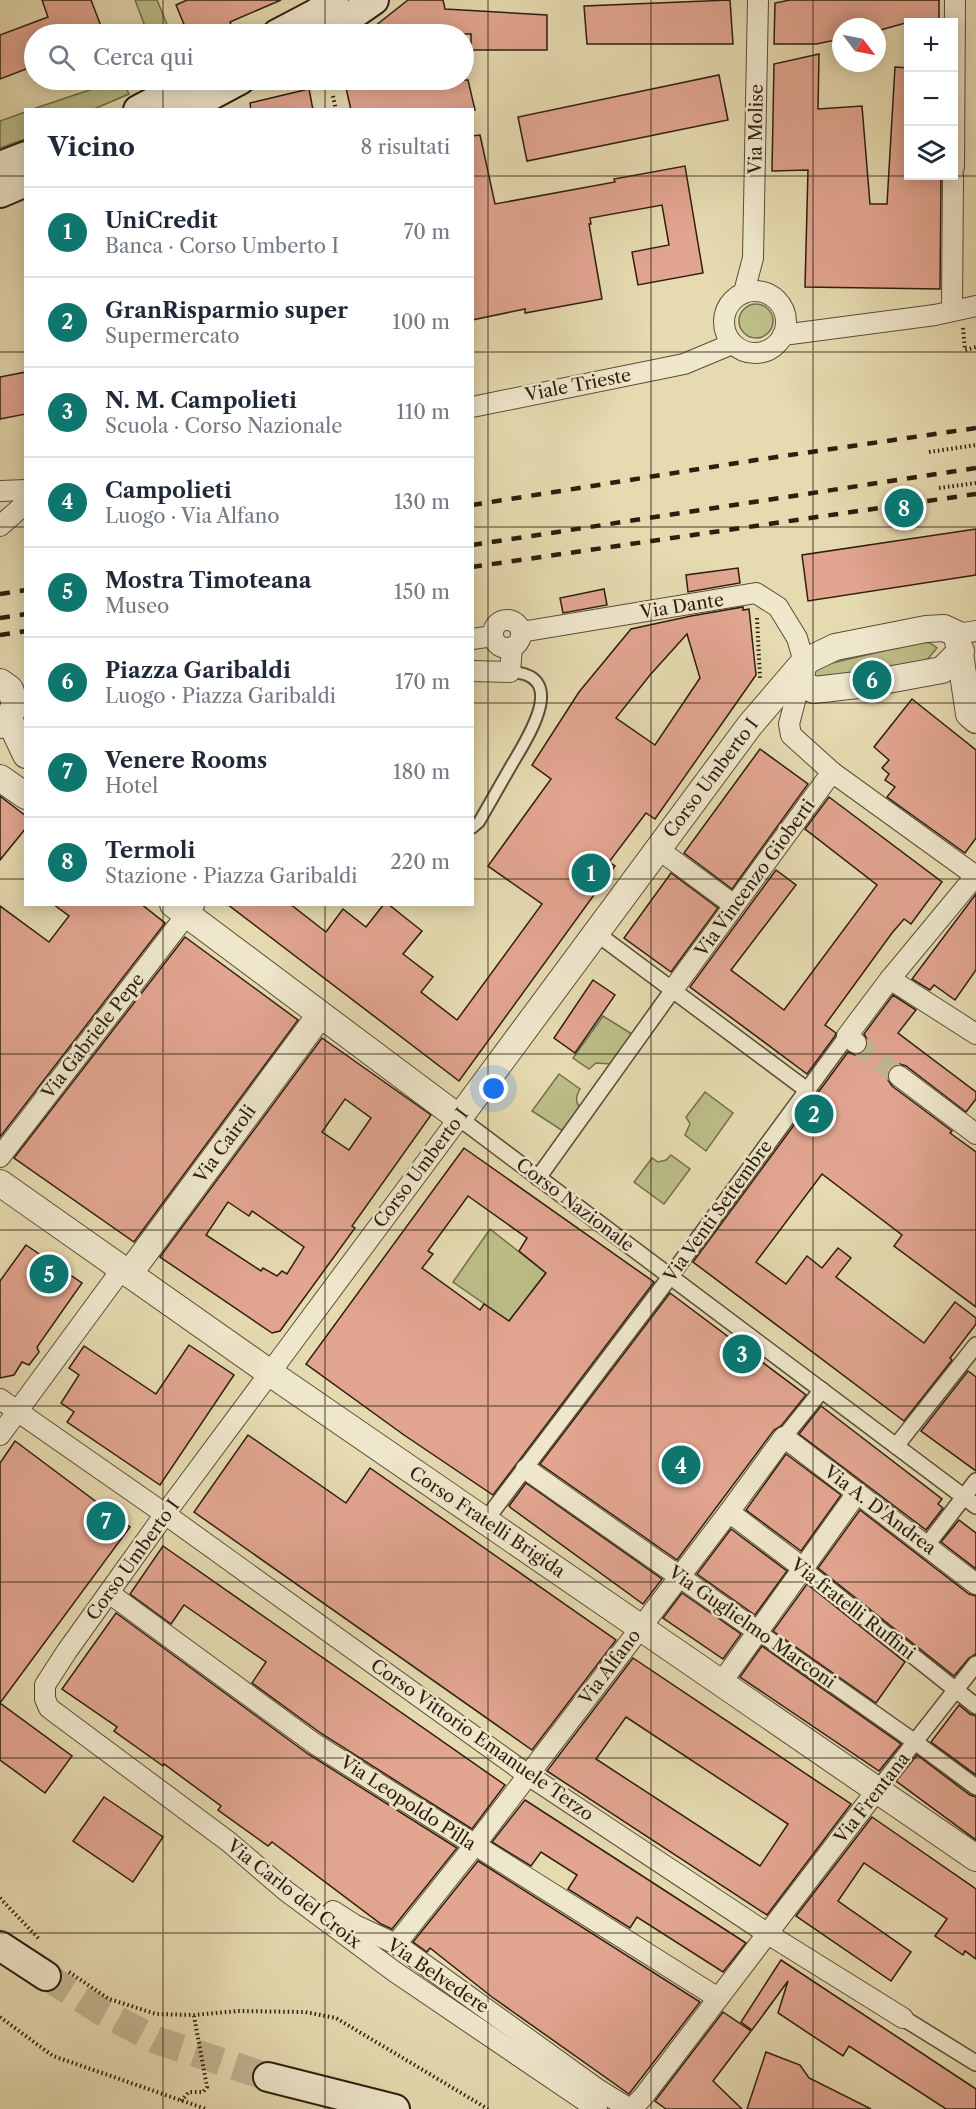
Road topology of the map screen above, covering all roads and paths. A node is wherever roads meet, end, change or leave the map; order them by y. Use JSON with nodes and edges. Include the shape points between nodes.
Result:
{"nodes":[{"id":1,"x":334,"y":0,"type":"edge"},
{"id":2,"x":374,"y":0,"type":"edge"},
{"id":3,"x":758,"y":0,"type":"edge"},
{"id":4,"x":955,"y":0,"type":"edge"},
{"id":5,"x":296,"y":24,"type":"edge"},
{"id":6,"x":339,"y":24,"type":"edge"},
{"id":7,"x":176,"y":90,"type":"edge"},
{"id":8,"x":221,"y":90,"type":"edge"},
{"id":9,"x":333,"y":96,"type":"dead end"},
{"id":10,"x":142,"y":108,"type":"edge"},
{"id":11,"x":188,"y":108,"type":"edge"},
{"id":12,"x":336,"y":108,"type":"edge"},
{"id":13,"x":954,"y":126,"type":"edge"},
{"id":14,"x":24,"y":157,"type":"edge"},
{"id":15,"x":0,"y":166,"type":"edge"},
{"id":16,"x":953,"y":180,"type":"edge"},
{"id":17,"x":24,"y":183,"type":"edge"},
{"id":18,"x":0,"y":193,"type":"edge"},
{"id":19,"x":753,"y":258,"type":"junction"},
{"id":20,"x":744,"y":292,"type":"junction"},
{"id":21,"x":768,"y":294,"type":"junction"},
{"id":22,"x":976,"y":306,"type":"edge"},
{"id":23,"x":952,"y":310,"type":"junction"},
{"id":24,"x":723,"y":323,"type":"junction"},
{"id":25,"x":969,"y":327,"type":"dead end"},
{"id":26,"x":783,"y":335,"type":"junction"},
{"id":27,"x":732,"y":344,"type":"junction"},
{"id":28,"x":976,"y":347,"type":"edge"},
{"id":29,"x":684,"y":364,"type":"junction"},
{"id":30,"x":474,"y":407,"type":"edge"},
{"id":31,"x":976,"y":446,"type":"edge"},
{"id":32,"x":929,"y":452,"type":"dead end"},
{"id":33,"x":976,"y":483,"type":"edge"},
{"id":34,"x":939,"y":488,"type":"dead end"},
{"id":35,"x":24,"y":490,"type":"edge"},
{"id":36,"x":0,"y":491,"type":"edge"},
{"id":37,"x":24,"y":496,"type":"edge"},
{"id":38,"x":0,"y":504,"type":"edge"},
{"id":39,"x":24,"y":505,"type":"edge"},
{"id":40,"x":0,"y":526,"type":"edge"},
{"id":41,"x":778,"y":607,"type":"junction"},
{"id":42,"x":474,"y":639,"type":"edge"},
{"id":43,"x":965,"y":639,"type":"edge"},
{"id":44,"x":517,"y":640,"type":"junction"},
{"id":45,"x":510,"y":672,"type":"junction"},
{"id":46,"x":802,"y":672,"type":"junction"},
{"id":47,"x":474,"y":674,"type":"edge"},
{"id":48,"x":758,"y":687,"type":"dead end"},
{"id":49,"x":10,"y":704,"type":"edge"},
{"id":50,"x":976,"y":720,"type":"edge"},
{"id":51,"x":24,"y":750,"type":"edge"},
{"id":52,"x":832,"y":772,"type":"junction"},
{"id":53,"x":0,"y":778,"type":"edge"},
{"id":54,"x":24,"y":795,"type":"edge"},
{"id":55,"x":474,"y":826,"type":"edge"},
{"id":56,"x":658,"y":849,"type":"junction"},
{"id":57,"x":976,"y":875,"type":"edge"},
{"id":58,"x":734,"y":905,"type":"junction"},
{"id":59,"x":185,"y":908,"type":"edge"},
{"id":60,"x":596,"y":933,"type":"junction"},
{"id":61,"x":890,"y":979,"type":"junction"},
{"id":62,"x":675,"y":988,"type":"junction"},
{"id":63,"x":320,"y":1015,"type":"junction"},
{"id":64,"x":976,"y":1034,"type":"edge"},
{"id":65,"x":851,"y":1039,"type":"joint"},
{"id":66,"x":899,"y":1076,"type":"tunnel mouth"},
{"id":67,"x":807,"y":1090,"type":"junction"},
{"id":68,"x":459,"y":1118,"type":"junction"},
{"id":69,"x":976,"y":1134,"type":"edge"},
{"id":70,"x":0,"y":1157,"type":"edge"},
{"id":71,"x":538,"y":1178,"type":"junction"},
{"id":72,"x":0,"y":1183,"type":"edge"},
{"id":73,"x":126,"y":1272,"type":"junction"},
{"id":74,"x":670,"y":1277,"type":"junction"},
{"id":75,"x":976,"y":1345,"type":"edge"},
{"id":76,"x":970,"y":1366,"type":"edge"},
{"id":77,"x":270,"y":1373,"type":"junction"},
{"id":78,"x":822,"y":1390,"type":"junction"},
{"id":79,"x":0,"y":1399,"type":"edge"},
{"id":80,"x":18,"y":1411,"type":"junction"},
{"id":81,"x":0,"y":1435,"type":"edge"},
{"id":82,"x":784,"y":1437,"type":"junction"},
{"id":83,"x":896,"y":1446,"type":"junction"},
{"id":84,"x":526,"y":1469,"type":"junction"},
{"id":85,"x":976,"y":1482,"type":"edge"},
{"id":86,"x":857,"y":1494,"type":"junction"},
{"id":87,"x":970,"y":1502,"type":"edge"},
{"id":88,"x":729,"y":1512,"type":"junction"},
{"id":89,"x":165,"y":1514,"type":"junction"},
{"id":90,"x":486,"y":1521,"type":"junction"},
{"id":91,"x":927,"y":1545,"type":"junction"},
{"id":92,"x":802,"y":1568,"type":"junction"},
{"id":93,"x":680,"y":1576,"type":"junction"},
{"id":94,"x":976,"y":1584,"type":"edge"},
{"id":95,"x":109,"y":1593,"type":"junction"},
{"id":96,"x":640,"y":1627,"type":"junction"},
{"id":97,"x":757,"y":1631,"type":"junction"},
{"id":98,"x":67,"y":1652,"type":"joint"},
{"id":99,"x":976,"y":1664,"type":"edge"},
{"id":100,"x":721,"y":1683,"type":"junction"},
{"id":101,"x":956,"y":1689,"type":"junction"},
{"id":102,"x":976,"y":1706,"type":"edge"},
{"id":103,"x":915,"y":1742,"type":"junction"},
{"id":104,"x":528,"y":1775,"type":"junction"},
{"id":105,"x":976,"y":1787,"type":"edge"},
{"id":106,"x":877,"y":1790,"type":"junction"},
{"id":107,"x":474,"y":1846,"type":"junction"},
{"id":108,"x":240,"y":1851,"type":"junction"},
{"id":109,"x":976,"y":1858,"type":"edge"},
{"id":110,"x":0,"y":1898,"type":"edge"},
{"id":111,"x":768,"y":1934,"type":"junction"},
{"id":112,"x":396,"y":1944,"type":"junction"},
{"id":113,"x":0,"y":1946,"type":"edge"},
{"id":114,"x":46,"y":1947,"type":"dead end"},
{"id":115,"x":54,"y":1970,"type":"joint"},
{"id":116,"x":718,"y":1998,"type":"junction"},
{"id":117,"x":194,"y":2016,"type":"junction"},
{"id":118,"x":0,"y":2017,"type":"edge"},
{"id":119,"x":903,"y":2018,"type":"joint"},
{"id":120,"x":976,"y":2063,"type":"edge"},
{"id":121,"x":268,"y":2077,"type":"tunnel mouth"},
{"id":122,"x":181,"y":2101,"type":"junction"},
{"id":123,"x":206,"y":2109,"type":"edge"},
{"id":124,"x":394,"y":2109,"type":"edge"},
{"id":125,"x":488,"y":2109,"type":"edge"},
{"id":126,"x":597,"y":2109,"type":"edge"},
{"id":127,"x":630,"y":2109,"type":"edge"}],
"edges":[{"from":1,"to":5,"type":"main road"},
{"from":2,"to":6,"type":"main road"},
{"from":3,"to":19,"type":"street","name":"Via Molise"},
{"from":4,"to":13,"type":"street"},
{"from":7,"to":10,"type":"main road"},
{"from":8,"to":11,"type":"main road"},
{"from":9,"to":12,"type":"path"},
{"from":14,"to":15,"type":"main road"},
{"from":16,"to":23,"type":"street"},
{"from":17,"to":18,"type":"main road"},
{"from":19,"to":20,"type":"street","name":"Via Molise"},
{"from":19,"to":21,"type":"street","name":"Via Molise"},
{"from":20,"to":21,"type":"street"},
{"from":20,"to":24,"type":"street","via":[[729,304]]},
{"from":21,"to":26,"type":"street","via":[[784,311]]},
{"from":22,"to":23,"type":"street"},
{"from":23,"to":26,"type":"street"},
{"from":24,"to":27,"type":"street"},
{"from":24,"to":29,"type":"street"},
{"from":25,"to":28,"type":"path","via":[[962,328],[965,350]]},
{"from":26,"to":27,"type":"street","via":[[771,349],[759,353]]},
{"from":27,"to":29,"type":"street","name":"Viale Trieste"},
{"from":29,"to":30,"type":"street","name":"Viale Trieste"},
{"from":31,"to":32,"type":"path"},
{"from":33,"to":34,"type":"path"},
{"from":35,"to":36,"type":"street"},
{"from":37,"to":38,"type":"street"},
{"from":39,"to":40,"type":"street"},
{"from":41,"to":44,"type":"street","name":"Via Dante","via":[[756,593]]},
{"from":41,"to":46,"type":"street","via":[[797,638]]},
{"from":41,"to":48,"type":"path","via":[[756,615]]},
{"from":42,"to":44,"type":"street","via":[[493,636],[500,646]]},
{"from":43,"to":46,"type":"street","via":[[944,628],[926,629],[835,647]]},
{"from":43,"to":46,"type":"street","via":[[942,670],[814,690]]},
{"from":43,"to":50,"type":"street","via":[[969,714]]},
{"from":44,"to":45,"type":"street"},
{"from":45,"to":47,"type":"street"},
{"from":45,"to":55,"type":"lane","via":[[531,678],[538,686],[542,696],[538,719]]},
{"from":46,"to":52,"type":"street","via":[[789,723],[791,735]]},
{"from":46,"to":56,"type":"street","name":"Corso Umberto I","via":[[750,725]]},
{"from":49,"to":51,"type":"street"},
{"from":52,"to":57,"type":"street"},
{"from":52,"to":58,"type":"street","name":"Via Vincenzo Gioberti"},
{"from":53,"to":54,"type":"street"},
{"from":56,"to":58,"type":"street"},
{"from":56,"to":60,"type":"street","name":"Corso Umberto I"},
{"from":57,"to":61,"type":"street","name":"Via Venti Settembre"},
{"from":58,"to":62,"type":"street","name":"Via Vincenzo Gioberti"},
{"from":59,"to":63,"type":"street","name":"Corso Nazionale"},
{"from":59,"to":70,"type":"street","name":"Via Gabriele Pepe"},
{"from":60,"to":62,"type":"street"},
{"from":60,"to":68,"type":"street","name":"Corso Umberto I"},
{"from":61,"to":64,"type":"street"},
{"from":61,"to":65,"type":"street","name":"Via Venti Settembre"},
{"from":62,"to":67,"type":"street"},
{"from":62,"to":71,"type":"street"},
{"from":63,"to":68,"type":"street","name":"Corso Nazionale"},
{"from":63,"to":73,"type":"street","name":"Via Cairoli"},
{"from":65,"to":67,"type":"street","name":"Via Venti Settembre"},
{"from":66,"to":69,"type":"street"},
{"from":67,"to":74,"type":"street","name":"Via Venti Settembre"},
{"from":68,"to":71,"type":"street","name":"Corso Nazionale"},
{"from":68,"to":77,"type":"street","name":"Corso Umberto I"},
{"from":71,"to":74,"type":"street","name":"Corso Nazionale"},
{"from":72,"to":73,"type":"street","name":"Corso Fratelli Brigida"},
{"from":73,"to":77,"type":"street","name":"Corso Fratelli Brigida"},
{"from":73,"to":80,"type":"street","name":"Via Cairoli"},
{"from":74,"to":78,"type":"street","name":"Corso Nazionale"},
{"from":74,"to":84,"type":"street","name":"Via Venti Settembre"},
{"from":75,"to":76,"type":"street"},
{"from":76,"to":83,"type":"street"},
{"from":77,"to":89,"type":"street","name":"Corso Umberto I"},
{"from":77,"to":90,"type":"street","name":"Corso Fratelli Brigida"},
{"from":78,"to":82,"type":"street","name":"Via Alfano"},
{"from":78,"to":83,"type":"street","name":"Corso Nazionale"},
{"from":79,"to":80,"type":"street","name":"Corso Vittorio Emanuele Terzo"},
{"from":80,"to":81,"type":"street","name":"Via Cairoli"},
{"from":80,"to":89,"type":"street","name":"Corso Vittorio Emanuele Terzo"},
{"from":82,"to":86,"type":"street","name":"Via A. D'Andrea"},
{"from":82,"to":88,"type":"street","name":"Via Alfano"},
{"from":83,"to":87,"type":"street","name":"Corso Nazionale"},
{"from":84,"to":90,"type":"street","name":"Via Venti Settembre"},
{"from":84,"to":93,"type":"street","name":"Via Guglielmo Marconi"},
{"from":85,"to":87,"type":"street"},
{"from":86,"to":91,"type":"street","name":"Via A. D'Andrea"},
{"from":86,"to":92,"type":"street"},
{"from":87,"to":91,"type":"street"},
{"from":88,"to":92,"type":"street","name":"Via fratelli Ruffini"},
{"from":88,"to":93,"type":"street","name":"Via Alfano"},
{"from":89,"to":95,"type":"street","name":"Corso Umberto I"},
{"from":89,"to":104,"type":"street","name":"Corso Vittorio Emanuele Terzo"},
{"from":90,"to":96,"type":"street","name":"Corso Fratelli Brigida"},
{"from":91,"to":94,"type":"street","name":"Via A. D'Andrea"},
{"from":92,"to":97,"type":"street"},
{"from":92,"to":101,"type":"street","name":"Via fratelli Ruffini"},
{"from":93,"to":96,"type":"street","name":"Via Alfano"},
{"from":93,"to":97,"type":"street","name":"Via Guglielmo Marconi"},
{"from":95,"to":98,"type":"street","name":"Corso Umberto I"},
{"from":95,"to":107,"type":"street","name":"Via Leopoldo Pilla","via":[[315,1744]]},
{"from":96,"to":100,"type":"street","name":"Corso Fratelli Brigida"},
{"from":96,"to":104,"type":"street","name":"Via Alfano"},
{"from":97,"to":100,"type":"street"},
{"from":97,"to":103,"type":"street","name":"Via Guglielmo Marconi"},
{"from":98,"to":108,"type":"street","name":"Via Carlo del Croix","via":[[45,1685],[49,1708]]},
{"from":99,"to":101,"type":"street","name":"Via Frentana"},
{"from":100,"to":106,"type":"street","name":"Corso Fratelli Brigida"},
{"from":101,"to":102,"type":"street","name":"Via fratelli Ruffini"},
{"from":101,"to":103,"type":"street","name":"Via Frentana"},
{"from":103,"to":105,"type":"street","name":"Via Guglielmo Marconi"},
{"from":103,"to":106,"type":"street","name":"Via Frentana"},
{"from":104,"to":107,"type":"street","name":"Via Alfano"},
{"from":104,"to":111,"type":"street","name":"Corso Vittorio Emanuele Terzo"},
{"from":106,"to":109,"type":"street","name":"Corso Fratelli Brigida"},
{"from":106,"to":111,"type":"street","name":"Via Frentana"},
{"from":107,"to":112,"type":"street","name":"Via Alfano"},
{"from":107,"to":116,"type":"street","name":"Via Leopoldo Pilla"},
{"from":108,"to":112,"type":"street","name":"Via Belvedere","via":[[355,1925]]},
{"from":108,"to":126,"type":"street","name":"Via Carlo del Croix","via":[[286,1891],[395,1972]]},
{"from":110,"to":114,"type":"path"},
{"from":111,"to":116,"type":"street","name":"Via Belvedere"},
{"from":111,"to":119,"type":"street","name":"Corso Vittorio Emanuele Terzo"},
{"from":112,"to":127,"type":"street","name":"Via Belvedere"},
{"from":113,"to":115,"type":"main road"},
{"from":115,"to":117,"type":"path","via":[[69,1972],[109,1999],[156,2014]]},
{"from":116,"to":127,"type":"street","name":"Via Belvedere","via":[[644,2097]]},
{"from":117,"to":122,"type":"path","via":[[207,2087],[203,2092],[189,2092]]},
{"from":117,"to":125,"type":"path","via":[[238,2011],[305,2012],[336,2018]]},
{"from":118,"to":122,"type":"path","via":[[53,2056]]},
{"from":119,"to":120,"type":"street","name":"Corso Vittorio Emanuele Terzo"},
{"from":121,"to":124,"type":"main road"},
{"from":122,"to":123,"type":"path"}]}
